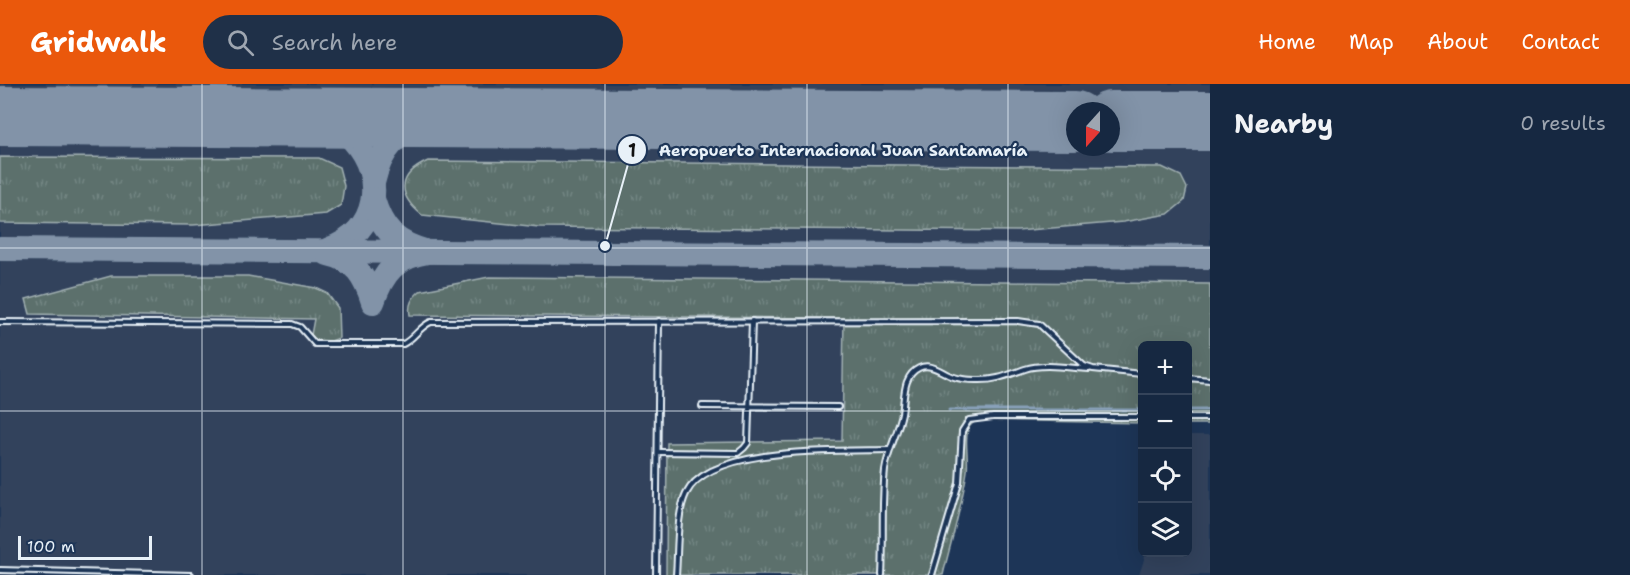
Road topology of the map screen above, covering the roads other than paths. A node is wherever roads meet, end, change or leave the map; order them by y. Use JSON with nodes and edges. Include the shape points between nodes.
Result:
{"nodes":[{"id":1,"x":659,"y":321,"type":"junction"},
{"id":2,"x":752,"y":321,"type":"junction"},
{"id":3,"x":0,"y":322,"type":"edge"},
{"id":4,"x":1093,"y":369,"type":"junction"},
{"id":5,"x":1138,"y":374,"type":"edge"},
{"id":6,"x":1192,"y":378,"type":"edge"},
{"id":7,"x":1210,"y":380,"type":"edge"},
{"id":8,"x":702,"y":406,"type":"dead end"},
{"id":9,"x":749,"y":407,"type":"junction"},
{"id":10,"x":838,"y":407,"type":"dead end"},
{"id":11,"x":1138,"y":417,"type":"edge"},
{"id":12,"x":1192,"y":418,"type":"edge"},
{"id":13,"x":1210,"y":418,"type":"edge"},
{"id":14,"x":890,"y":450,"type":"junction"},
{"id":15,"x":659,"y":452,"type":"junction"},
{"id":16,"x":0,"y":570,"type":"edge"},
{"id":17,"x":86,"y":573,"type":"edge"},
{"id":18,"x":100,"y":573,"type":"edge"},
{"id":19,"x":191,"y":575,"type":"edge"},
{"id":20,"x":656,"y":575,"type":"edge"},
{"id":21,"x":676,"y":575,"type":"edge"},
{"id":22,"x":882,"y":575,"type":"edge"},
{"id":23,"x":932,"y":575,"type":"edge"}],
"edges":[{"from":1,"to":2,"type":"lane"},
{"from":1,"to":3,"type":"lane","via":[[431,322],[403,344],[315,344],[292,324]]},
{"from":1,"to":15,"type":"lane"},
{"from":2,"to":4,"type":"lane","via":[[1032,322],[1049,331],[1084,366]]},
{"from":2,"to":9,"type":"lane"},
{"from":4,"to":5,"type":"lane"},
{"from":4,"to":14,"type":"lane","via":[[1039,367],[1000,379],[976,380],[920,368],[906,385],[898,432]]},
{"from":6,"to":7,"type":"lane"},
{"from":8,"to":9,"type":"lane"},
{"from":9,"to":10,"type":"lane"},
{"from":9,"to":15,"type":"lane","via":[[748,443],[738,453]]},
{"from":11,"to":23,"type":"lane","via":[[969,420],[962,431],[959,483]]},
{"from":12,"to":13,"type":"lane"},
{"from":14,"to":21,"type":"lane","via":[[795,451],[715,468],[696,480],[681,506]]},
{"from":14,"to":22,"type":"lane","via":[[882,507]]},
{"from":15,"to":20,"type":"lane"},
{"from":16,"to":17,"type":"lane"},
{"from":17,"to":18,"type":"lane"},
{"from":18,"to":19,"type":"lane"}]}
